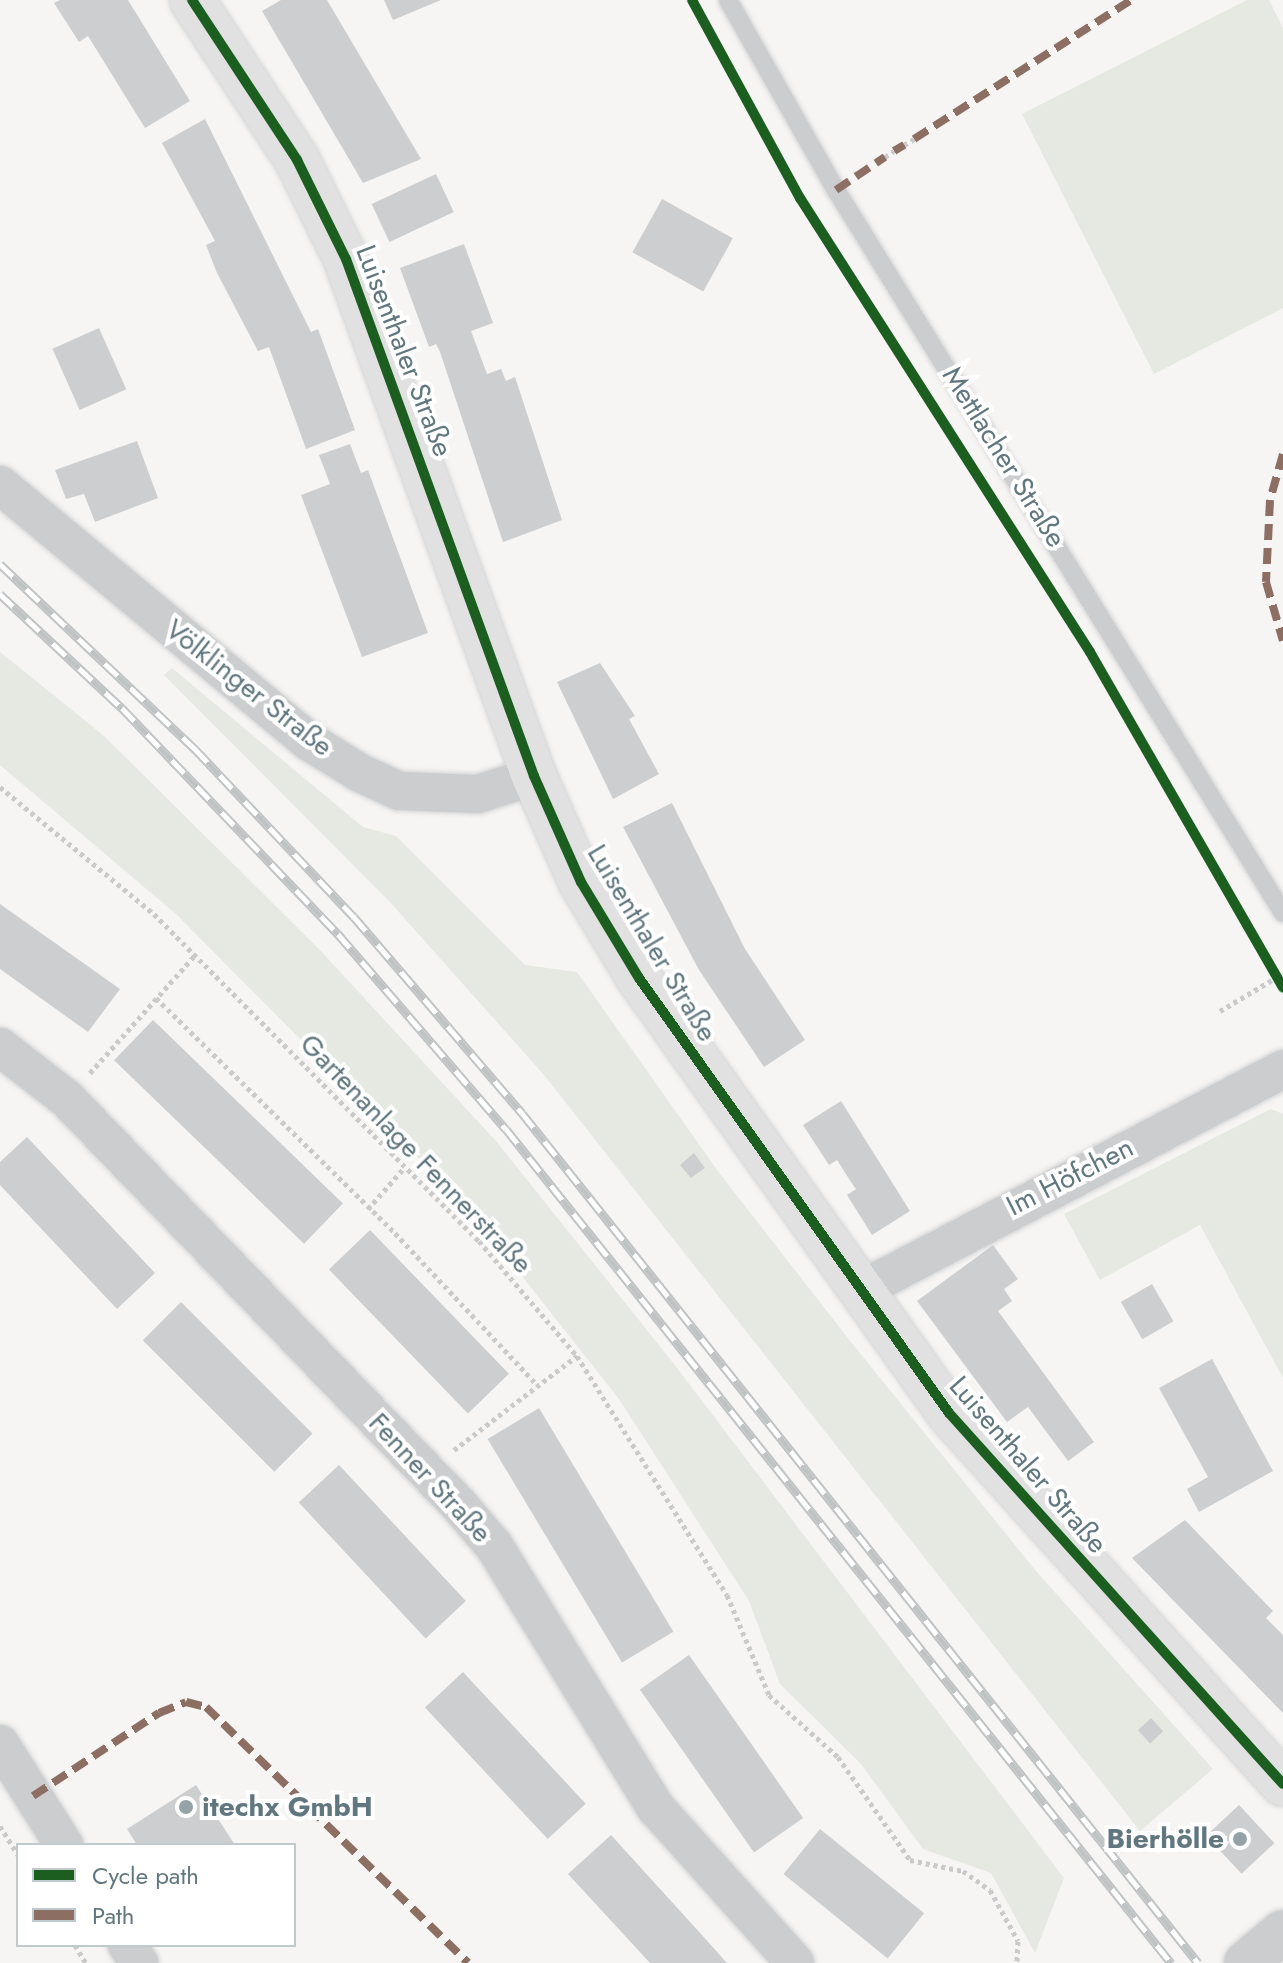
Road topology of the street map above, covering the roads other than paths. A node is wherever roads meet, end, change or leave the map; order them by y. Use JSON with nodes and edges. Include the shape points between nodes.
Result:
{"nodes":[{"id":1,"x":192,"y":0,"type":"edge"},
{"id":2,"x":728,"y":0,"type":"edge"},
{"id":3,"x":0,"y":485,"type":"edge"},
{"id":4,"x":534,"y":776,"type":"junction"},
{"id":5,"x":1283,"y":913,"type":"edge"},
{"id":6,"x":0,"y":1047,"type":"edge"},
{"id":7,"x":1283,"y":1069,"type":"edge"},
{"id":8,"x":859,"y":1291,"type":"junction"},
{"id":9,"x":0,"y":1744,"type":"edge"},
{"id":10,"x":1283,"y":1784,"type":"edge"},
{"id":11,"x":63,"y":1843,"type":"edge"},
{"id":12,"x":1283,"y":1932,"type":"edge"},
{"id":13,"x":795,"y":1963,"type":"edge"},
{"id":14,"x":1246,"y":1963,"type":"edge"}],
"edges":[{"from":1,"to":4,"type":"main road","name":"Luisenthaler Straße","via":[[297,160],[346,259]]},
{"from":2,"to":5,"type":"lane","name":"Mettlacher Straße","via":[[836,190]]},
{"from":3,"to":4,"type":"street","name":"Völklinger Straße","via":[[310,742],[360,773],[399,791],[478,794]]},
{"from":4,"to":8,"type":"main road","name":"Luisenthaler Straße","via":[[581,882],[639,978]]},
{"from":6,"to":13,"type":"street","name":"Fenner Straße","via":[[67,1099],[468,1515],[656,1808]]},
{"from":7,"to":8,"type":"street","name":"Im Höfchen"},
{"from":8,"to":10,"type":"main road","name":"Luisenthaler Straße","via":[[949,1413]]},
{"from":9,"to":11,"type":"street"},
{"from":12,"to":14,"type":"street"}]}
